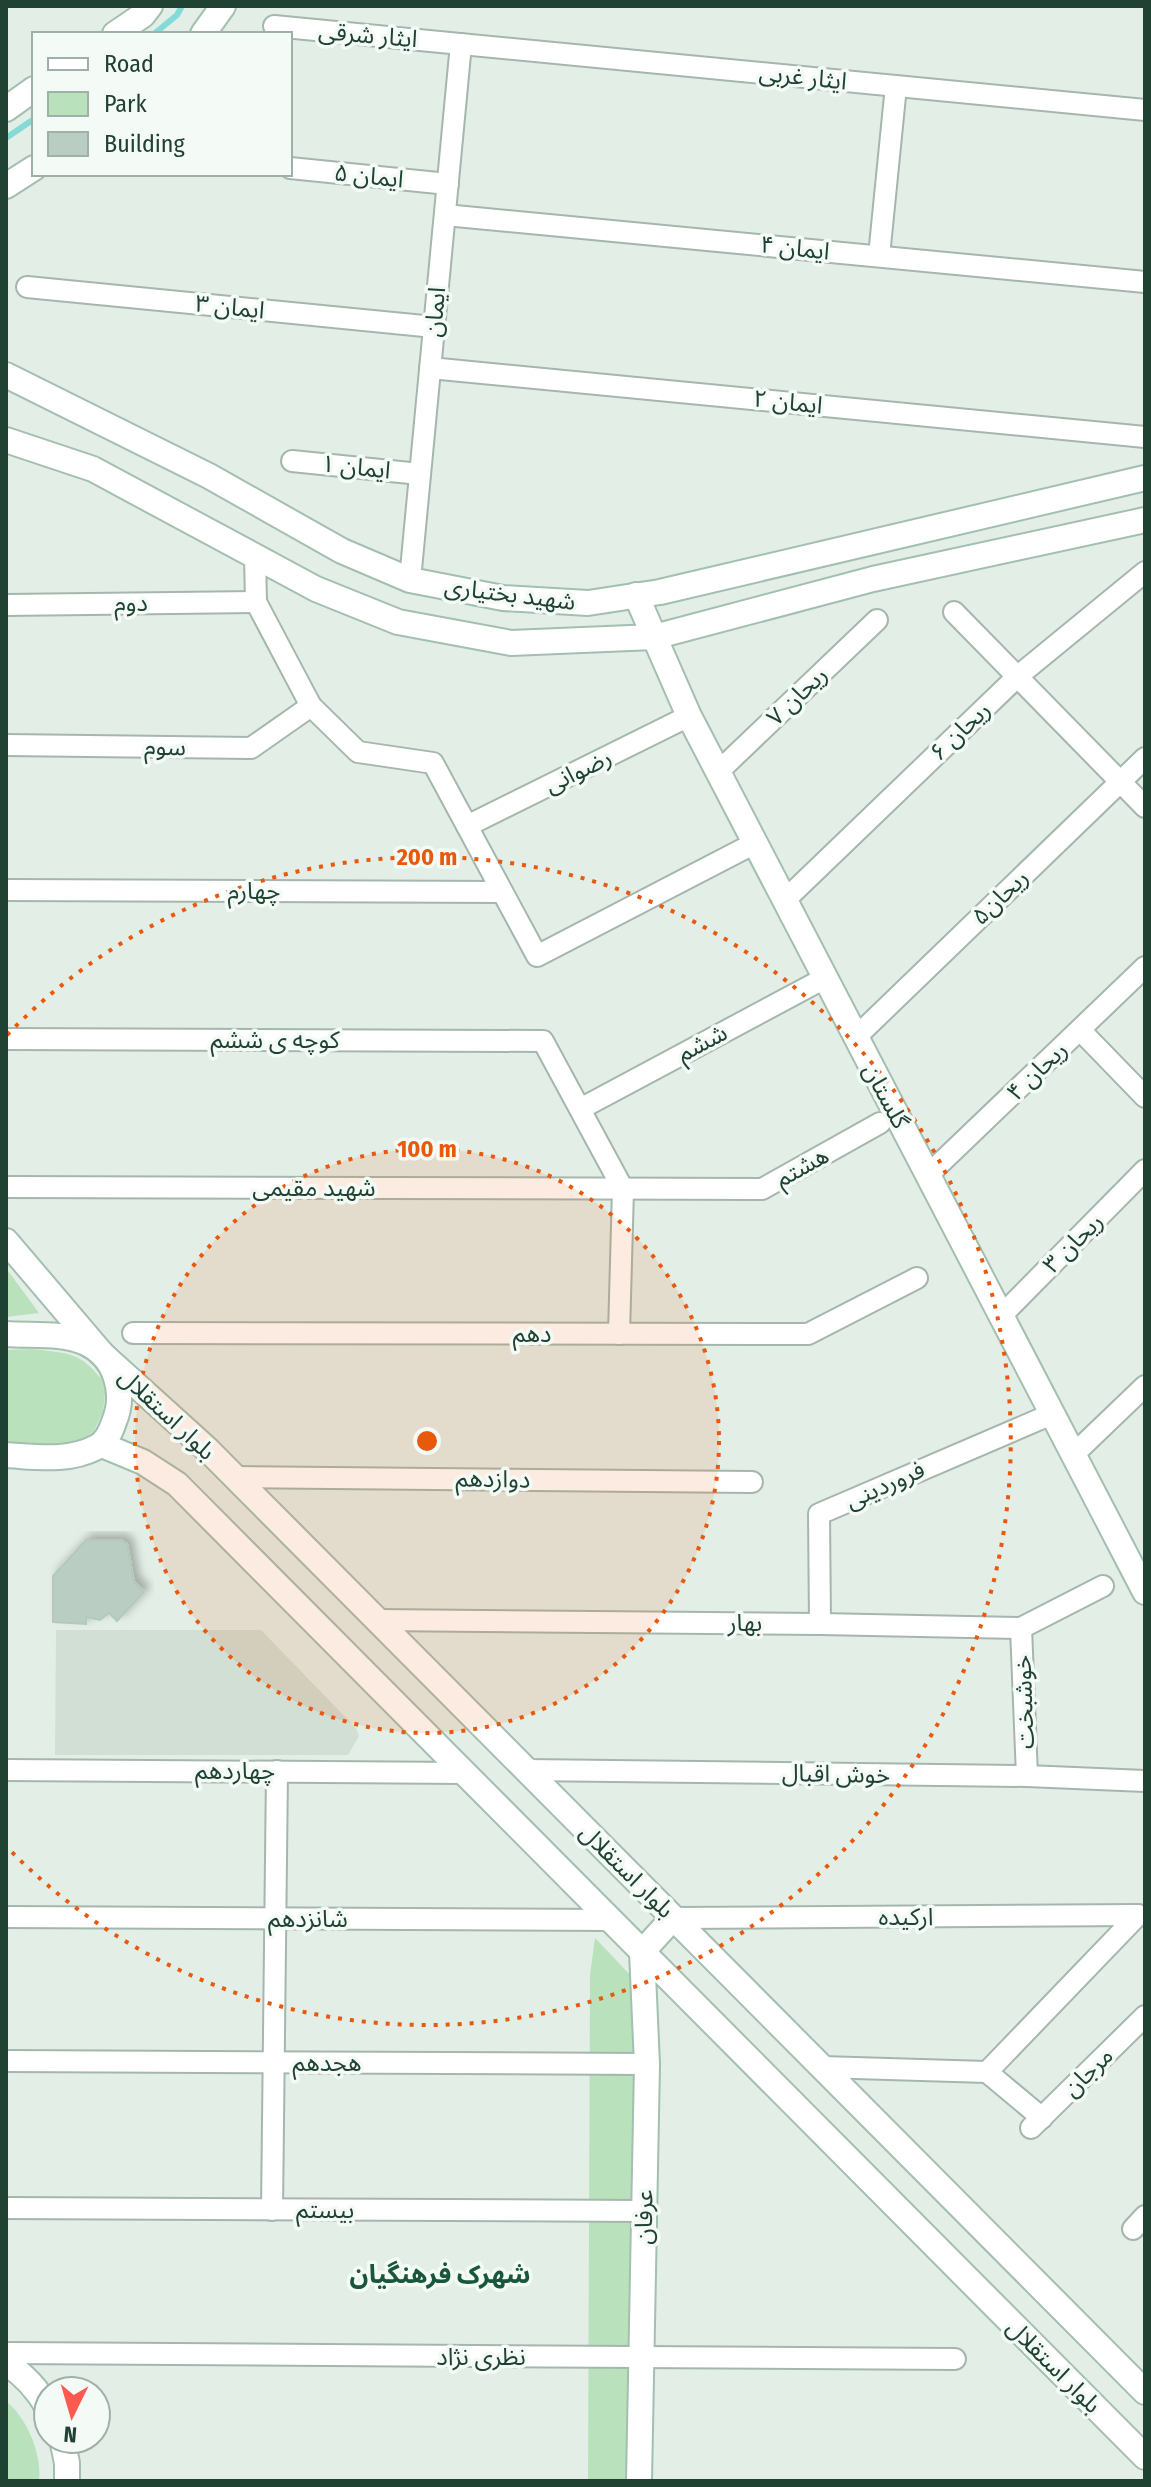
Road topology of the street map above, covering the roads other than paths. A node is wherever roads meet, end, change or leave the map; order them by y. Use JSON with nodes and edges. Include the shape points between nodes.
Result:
{"nodes":[{"id":1,"x":150,"y":6,"type":"edge"},
{"id":2,"x":223,"y":6,"type":"edge"},
{"id":3,"x":274,"y":26,"type":"dead end"},
{"id":4,"x":118,"y":32,"type":"edge"},
{"id":5,"x":204,"y":32,"type":"edge"},
{"id":6,"x":461,"y":44,"type":"junction"},
{"id":7,"x":896,"y":86,"type":"junction"},
{"id":8,"x":32,"y":90,"type":"edge"},
{"id":9,"x":6,"y":109,"type":"edge"},
{"id":10,"x":1145,"y":110,"type":"edge"},
{"id":11,"x":292,"y":168,"type":"edge"},
{"id":12,"x":32,"y":169,"type":"edge"},
{"id":13,"x":448,"y":184,"type":"junction"},
{"id":14,"x":6,"y":186,"type":"edge"},
{"id":15,"x":445,"y":215,"type":"junction"},
{"id":16,"x":879,"y":256,"type":"junction"},
{"id":17,"x":1145,"y":282,"type":"edge"},
{"id":18,"x":27,"y":287,"type":"dead end"},
{"id":19,"x":434,"y":327,"type":"junction"},
{"id":20,"x":430,"y":368,"type":"junction"},
{"id":21,"x":6,"y":375,"type":"edge"},
{"id":22,"x":1145,"y":437,"type":"edge"},
{"id":23,"x":6,"y":440,"type":"edge"},
{"id":24,"x":292,"y":461,"type":"dead end"},
{"id":25,"x":420,"y":474,"type":"junction"},
{"id":26,"x":1145,"y":478,"type":"edge"},
{"id":27,"x":1145,"y":520,"type":"edge"},
{"id":28,"x":255,"y":556,"type":"junction"},
{"id":29,"x":1145,"y":572,"type":"edge"},
{"id":30,"x":410,"y":580,"type":"junction"},
{"id":31,"x":636,"y":595,"type":"junction"},
{"id":32,"x":256,"y":602,"type":"junction"},
{"id":33,"x":6,"y":605,"type":"edge"},
{"id":34,"x":954,"y":612,"type":"dead end"},
{"id":35,"x":877,"y":620,"type":"dead end"},
{"id":36,"x":654,"y":637,"type":"junction"},
{"id":37,"x":1018,"y":676,"type":"junction"},
{"id":38,"x":311,"y":706,"type":"junction"},
{"id":39,"x":689,"y":716,"type":"junction"},
{"id":40,"x":6,"y":745,"type":"edge"},
{"id":41,"x":1145,"y":758,"type":"edge"},
{"id":42,"x":718,"y":772,"type":"junction"},
{"id":43,"x":1120,"y":782,"type":"junction"},
{"id":44,"x":1145,"y":807,"type":"edge"},
{"id":45,"x":467,"y":826,"type":"junction"},
{"id":46,"x":755,"y":843,"type":"junction"},
{"id":47,"x":6,"y":890,"type":"edge"},
{"id":48,"x":502,"y":892,"type":"junction"},
{"id":49,"x":785,"y":900,"type":"junction"},
{"id":50,"x":1145,"y":967,"type":"edge"},
{"id":51,"x":825,"y":978,"type":"junction"},
{"id":52,"x":1080,"y":1030,"type":"junction"},
{"id":53,"x":856,"y":1037,"type":"junction"},
{"id":54,"x":6,"y":1039,"type":"edge"},
{"id":55,"x":1145,"y":1097,"type":"edge"},
{"id":56,"x":580,"y":1109,"type":"junction"},
{"id":57,"x":880,"y":1123,"type":"dead end"},
{"id":58,"x":1145,"y":1170,"type":"edge"},
{"id":59,"x":928,"y":1175,"type":"junction"},
{"id":60,"x":6,"y":1187,"type":"edge"},
{"id":61,"x":623,"y":1189,"type":"junction"},
{"id":62,"x":6,"y":1241,"type":"edge"},
{"id":63,"x":917,"y":1278,"type":"dead end"},
{"id":64,"x":1001,"y":1316,"type":"junction"},
{"id":65,"x":133,"y":1333,"type":"dead end"},
{"id":66,"x":6,"y":1334,"type":"edge"},
{"id":67,"x":619,"y":1334,"type":"junction"},
{"id":68,"x":103,"y":1355,"type":"junction"},
{"id":69,"x":1145,"y":1386,"type":"edge"},
{"id":70,"x":1052,"y":1414,"type":"junction"},
{"id":71,"x":102,"y":1445,"type":"junction"},
{"id":72,"x":6,"y":1455,"type":"edge"},
{"id":73,"x":1073,"y":1455,"type":"junction"},
{"id":74,"x":235,"y":1477,"type":"junction"},
{"id":75,"x":752,"y":1482,"type":"dead end"},
{"id":76,"x":1103,"y":1586,"type":"dead end"},
{"id":77,"x":1145,"y":1592,"type":"edge"},
{"id":78,"x":377,"y":1620,"type":"junction"},
{"id":79,"x":820,"y":1624,"type":"junction"},
{"id":80,"x":1021,"y":1628,"type":"junction"},
{"id":81,"x":6,"y":1770,"type":"edge"},
{"id":82,"x":526,"y":1770,"type":"junction"},
{"id":83,"x":277,"y":1771,"type":"junction"},
{"id":84,"x":464,"y":1773,"type":"junction"},
{"id":85,"x":1027,"y":1776,"type":"junction"},
{"id":86,"x":1145,"y":1781,"type":"edge"},
{"id":87,"x":6,"y":1917,"type":"edge"},
{"id":88,"x":275,"y":1918,"type":"junction"},
{"id":89,"x":673,"y":1918,"type":"junction"},
{"id":90,"x":611,"y":1920,"type":"junction"},
{"id":91,"x":642,"y":1952,"type":"junction"},
{"id":92,"x":1145,"y":2016,"type":"edge"},
{"id":93,"x":6,"y":2061,"type":"edge"},
{"id":94,"x":274,"y":2063,"type":"junction"},
{"id":95,"x":647,"y":2064,"type":"junction"},
{"id":96,"x":822,"y":2067,"type":"junction"},
{"id":97,"x":987,"y":2072,"type":"junction"},
{"id":98,"x":6,"y":2208,"type":"edge"},
{"id":99,"x":272,"y":2210,"type":"junction"},
{"id":100,"x":644,"y":2211,"type":"junction"},
{"id":101,"x":6,"y":2353,"type":"edge"},
{"id":102,"x":642,"y":2358,"type":"junction"},
{"id":103,"x":955,"y":2359,"type":"dead end"},
{"id":104,"x":6,"y":2363,"type":"edge"},
{"id":105,"x":32,"y":2388,"type":"edge"},
{"id":106,"x":1145,"y":2392,"type":"edge"},
{"id":107,"x":65,"y":2455,"type":"edge"},
{"id":108,"x":1145,"y":2457,"type":"edge"},
{"id":109,"x":67,"y":2481,"type":"edge"},
{"id":110,"x":639,"y":2481,"type":"edge"}],
"edges":[{"from":1,"to":4,"type":"main road"},
{"from":2,"to":5,"type":"main road"},
{"from":3,"to":6,"type":"street","name":"ایثار شرقی"},
{"from":6,"to":7,"type":"street","name":"ایثار غربی"},
{"from":6,"to":13,"type":"street","name":"ایمان"},
{"from":7,"to":10,"type":"street","name":"ایثار غربی"},
{"from":7,"to":16,"type":"street"},
{"from":8,"to":9,"type":"main road"},
{"from":11,"to":13,"type":"street","name":"ایمان ۵"},
{"from":12,"to":14,"type":"main road"},
{"from":13,"to":15,"type":"street","name":"ایمان"},
{"from":15,"to":16,"type":"street","name":"ایمان ۴"},
{"from":15,"to":19,"type":"street","name":"ایمان"},
{"from":16,"to":17,"type":"street","name":"ایمان ۴"},
{"from":18,"to":19,"type":"street","name":"ایمان ۳"},
{"from":19,"to":20,"type":"street","name":"ایمان"},
{"from":20,"to":22,"type":"street","name":"ایمان ۲"},
{"from":20,"to":25,"type":"street","name":"ایمان"},
{"from":21,"to":30,"type":"main road","name":"شهید بختیاری","via":[[209,476],[342,551]]},
{"from":23,"to":28,"type":"main road","name":"شهید بختیاری","via":[[93,469]]},
{"from":24,"to":25,"type":"street","name":"ایمان ۱"},
{"from":25,"to":30,"type":"street","name":"ایمان"},
{"from":26,"to":31,"type":"main road","name":"شهید بختیاری"},
{"from":27,"to":36,"type":"main road","name":"شهید بختیاری","via":[[873,579]]},
{"from":28,"to":32,"type":"street"},
{"from":28,"to":36,"type":"main road","name":"شهید بختیاری","via":[[316,589],[398,622],[511,643]]},
{"from":29,"to":37,"type":"street","name":"ریحان ۶"},
{"from":30,"to":31,"type":"main road","name":"شهید بختیاری","via":[[503,598],[588,603]]},
{"from":31,"to":36,"type":"main road","name":"گلستان"},
{"from":32,"to":33,"type":"street","name":"دوم"},
{"from":32,"to":38,"type":"street"},
{"from":34,"to":37,"type":"street"},
{"from":35,"to":42,"type":"street","name":"ریحان ۷"},
{"from":36,"to":39,"type":"main road","name":"گلستان"},
{"from":37,"to":43,"type":"street"},
{"from":37,"to":49,"type":"street","name":"ریحان ۶"},
{"from":38,"to":40,"type":"street","name":"سوم","via":[[251,748]]},
{"from":38,"to":45,"type":"street","via":[[358,752],[433,763]]},
{"from":39,"to":42,"type":"main road","name":"گلستان"},
{"from":39,"to":45,"type":"street","name":"رضوانی"},
{"from":41,"to":43,"type":"street","name":"ریحان۵"},
{"from":42,"to":46,"type":"main road","name":"گلستان"},
{"from":43,"to":44,"type":"street"},
{"from":43,"to":53,"type":"street","name":"ریحان۵"},
{"from":45,"to":48,"type":"street"},
{"from":46,"to":48,"type":"street","via":[[537,956]]},
{"from":46,"to":49,"type":"main road","name":"گلستان"},
{"from":47,"to":48,"type":"street","name":"چهارم"},
{"from":49,"to":51,"type":"main road","name":"گلستان"},
{"from":50,"to":52,"type":"street","name":"ریحان ۴"},
{"from":51,"to":53,"type":"main road","name":"گلستان"},
{"from":51,"to":56,"type":"street","name":"ششم"},
{"from":52,"to":55,"type":"street"},
{"from":52,"to":59,"type":"street","name":"ریحان ۴"},
{"from":53,"to":59,"type":"main road","name":"گلستان"},
{"from":54,"to":56,"type":"street","name":"کوچه ی ششم","via":[[543,1041]]},
{"from":56,"to":61,"type":"street"},
{"from":57,"to":61,"type":"street","name":"هشتم","via":[[762,1189]]},
{"from":58,"to":64,"type":"street","name":"ریحان ۳"},
{"from":59,"to":64,"type":"main road","name":"گلستان"},
{"from":60,"to":61,"type":"street","name":"شهید مقیمی"},
{"from":61,"to":67,"type":"street"},
{"from":62,"to":68,"type":"main road"},
{"from":63,"to":67,"type":"street","name":"دهم","via":[[808,1334]]},
{"from":64,"to":70,"type":"main road","name":"گلستان"},
{"from":65,"to":67,"type":"street","name":"دهم"},
{"from":66,"to":68,"type":"main road","via":[[68,1338]]},
{"from":68,"to":71,"type":"main road","via":[[120,1391],[119,1411]]},
{"from":68,"to":74,"type":"main road","name":"بلوار استقلال"},
{"from":69,"to":73,"type":"street"},
{"from":70,"to":73,"type":"main road","name":"گلستان"},
{"from":70,"to":79,"type":"street","name":"فروردینی","via":[[819,1514]]},
{"from":71,"to":72,"type":"main road","via":[[62,1458]]},
{"from":71,"to":84,"type":"main road","name":"بلوار استقلال","via":[[177,1484]]},
{"from":73,"to":77,"type":"main road","name":"گلستان"},
{"from":74,"to":75,"type":"street","name":"دوازدهم"},
{"from":74,"to":78,"type":"main road","name":"بلوار استقلال"},
{"from":76,"to":80,"type":"street","name":"بهار"},
{"from":78,"to":79,"type":"street","name":"بهار"},
{"from":78,"to":82,"type":"main road","name":"بلوار استقلال"},
{"from":79,"to":80,"type":"street","name":"بهار"},
{"from":80,"to":85,"type":"street","name":"خوشبخت"},
{"from":81,"to":83,"type":"street","name":"چهاردهم"},
{"from":82,"to":85,"type":"street","name":"خوش اقبال"},
{"from":82,"to":89,"type":"main road","name":"بلوار استقلال"},
{"from":83,"to":84,"type":"street","name":"چهاردهم"},
{"from":83,"to":88,"type":"street"},
{"from":84,"to":90,"type":"main road","name":"بلوار استقلال"},
{"from":85,"to":86,"type":"street","name":"خوش اقبال"},
{"from":87,"to":88,"type":"street","name":"شانزدهم"},
{"from":88,"to":90,"type":"street","name":"شانزدهم"},
{"from":88,"to":94,"type":"street"},
{"from":89,"to":91,"type":"main road"},
{"from":89,"to":96,"type":"main road","name":"بلوار استقلال"},
{"from":89,"to":97,"type":"street","name":"ارکیده","via":[[1138,1915]]},
{"from":90,"to":91,"type":"main road","name":"بلوار استقلال"},
{"from":91,"to":95,"type":"main road","name":"عرفان"},
{"from":91,"to":108,"type":"main road","name":"بلوار استقلال"},
{"from":92,"to":97,"type":"street","name":"مرجان","via":[[1036,2123]]},
{"from":93,"to":94,"type":"street","name":"هجدهم"},
{"from":94,"to":95,"type":"street","name":"هجدهم"},
{"from":94,"to":99,"type":"street"},
{"from":95,"to":100,"type":"main road","name":"عرفان"},
{"from":96,"to":97,"type":"street"},
{"from":96,"to":106,"type":"main road","name":"بلوار استقلال"},
{"from":98,"to":99,"type":"street","name":"بیستم"},
{"from":99,"to":100,"type":"street","name":"بیستم"},
{"from":100,"to":102,"type":"main road","name":"عرفان"},
{"from":101,"to":102,"type":"street","name":"نظری نژاد"},
{"from":102,"to":103,"type":"street","name":"نظری نژاد"},
{"from":102,"to":110,"type":"main road","name":"عرفان"},
{"from":104,"to":105,"type":"main road"},
{"from":107,"to":109,"type":"main road"}]}
